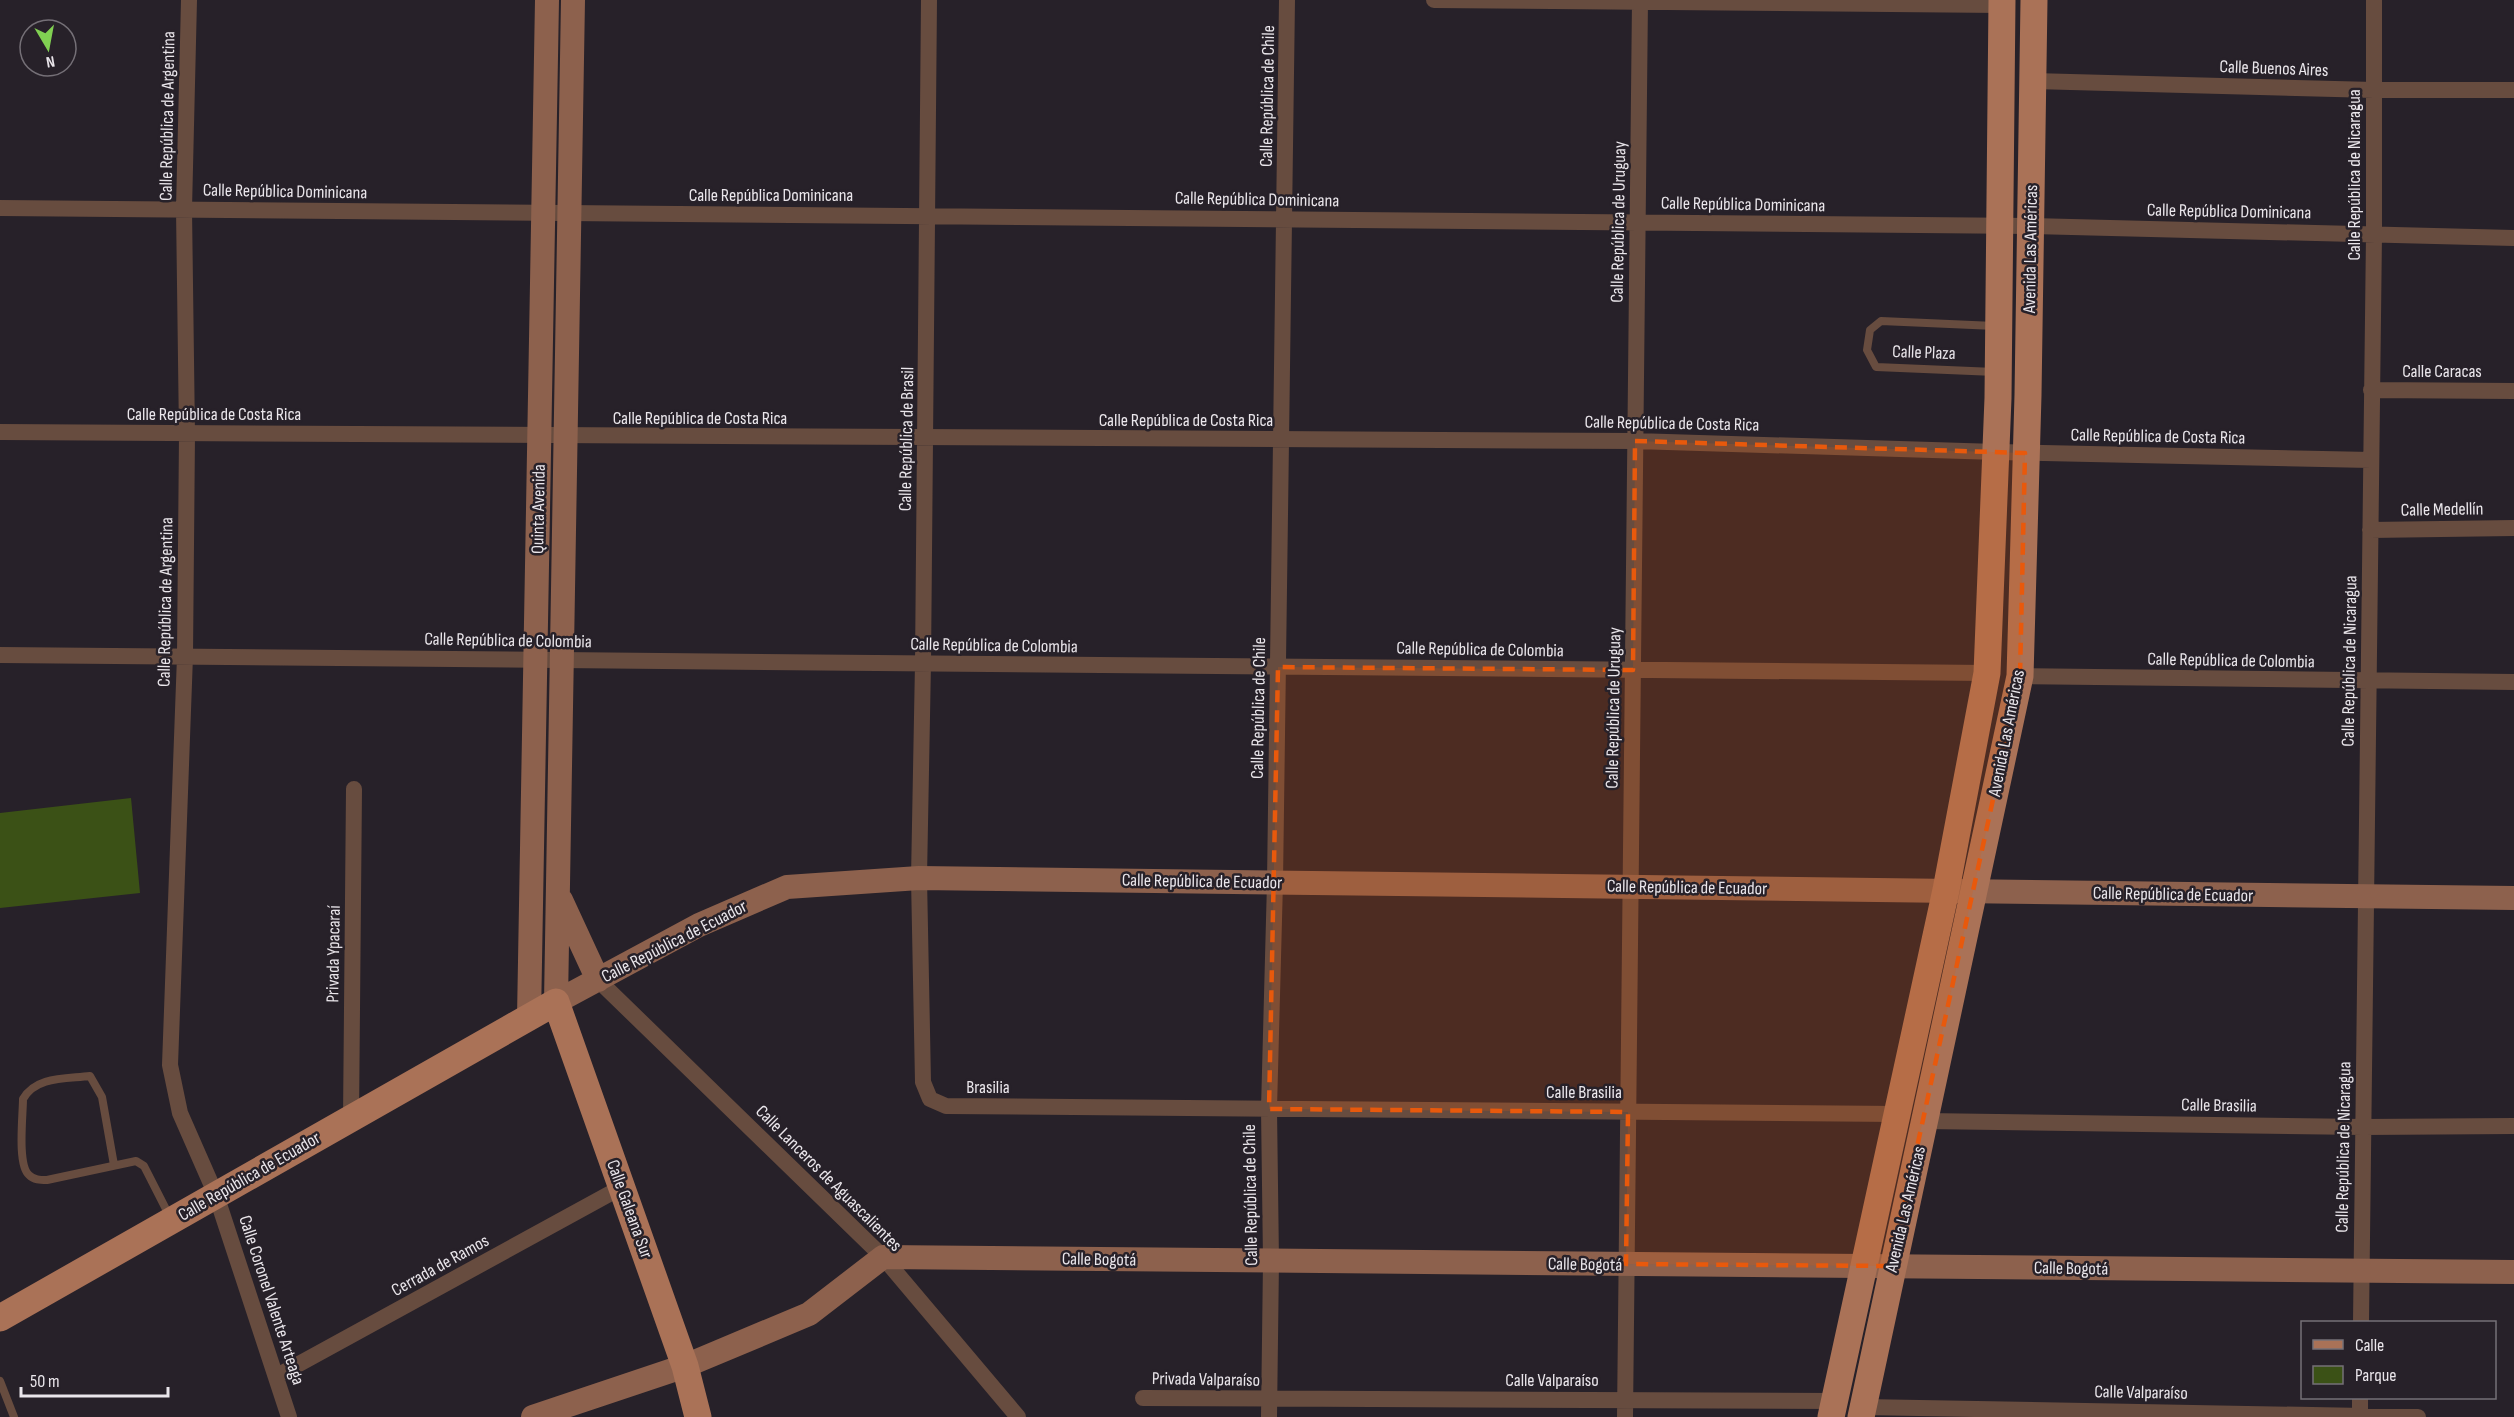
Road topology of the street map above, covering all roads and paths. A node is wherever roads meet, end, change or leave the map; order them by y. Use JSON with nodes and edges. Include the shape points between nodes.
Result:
{"nodes":[{"id":1,"x":189,"y":0,"type":"edge"},
{"id":2,"x":547,"y":0,"type":"edge"},
{"id":3,"x":573,"y":0,"type":"edge"},
{"id":4,"x":929,"y":0,"type":"edge"},
{"id":5,"x":1287,"y":0,"type":"edge"},
{"id":6,"x":1434,"y":0,"type":"edge"},
{"id":7,"x":2034,"y":0,"type":"edge"},
{"id":8,"x":2374,"y":0,"type":"edge"},
{"id":9,"x":1640,"y":1,"type":"edge"},
{"id":10,"x":2002,"y":3,"type":"edge"},
{"id":11,"x":2033,"y":81,"type":"junction"},
{"id":12,"x":2374,"y":90,"type":"junction"},
{"id":13,"x":2514,"y":90,"type":"edge"},
{"id":14,"x":0,"y":208,"type":"edge"},
{"id":15,"x":184,"y":209,"type":"junction"},
{"id":16,"x":543,"y":212,"type":"junction"},
{"id":17,"x":569,"y":213,"type":"junction"},
{"id":18,"x":928,"y":216,"type":"junction"},
{"id":19,"x":1285,"y":219,"type":"junction"},
{"id":20,"x":1638,"y":222,"type":"junction"},
{"id":21,"x":2000,"y":226,"type":"junction"},
{"id":22,"x":2030,"y":226,"type":"junction"},
{"id":23,"x":2374,"y":234,"type":"junction"},
{"id":24,"x":2514,"y":238,"type":"edge"},
{"id":25,"x":1999,"y":327,"type":"junction"},
{"id":26,"x":1998,"y":372,"type":"junction"},
{"id":27,"x":2371,"y":390,"type":"junction"},
{"id":28,"x":2514,"y":391,"type":"edge"},
{"id":29,"x":0,"y":432,"type":"edge"},
{"id":30,"x":187,"y":434,"type":"junction"},
{"id":31,"x":539,"y":436,"type":"junction"},
{"id":32,"x":566,"y":437,"type":"junction"},
{"id":33,"x":926,"y":438,"type":"junction"},
{"id":34,"x":1282,"y":439,"type":"junction"},
{"id":35,"x":1635,"y":441,"type":"junction"},
{"id":36,"x":1997,"y":452,"type":"junction"},
{"id":37,"x":2025,"y":453,"type":"junction"},
{"id":38,"x":2371,"y":460,"type":"junction"},
{"id":39,"x":2514,"y":528,"type":"edge"},
{"id":40,"x":2370,"y":530,"type":"junction"},
{"id":41,"x":0,"y":655,"type":"edge"},
{"id":42,"x":185,"y":656,"type":"junction"},
{"id":43,"x":535,"y":660,"type":"junction"},
{"id":44,"x":562,"y":660,"type":"junction"},
{"id":45,"x":923,"y":663,"type":"junction"},
{"id":46,"x":1278,"y":667,"type":"junction"},
{"id":47,"x":1633,"y":670,"type":"junction"},
{"id":48,"x":1987,"y":673,"type":"junction"},
{"id":49,"x":2020,"y":676,"type":"junction"},
{"id":50,"x":2368,"y":681,"type":"junction"},
{"id":51,"x":2514,"y":682,"type":"edge"},
{"id":52,"x":354,"y":789,"type":"dead end"},
{"id":53,"x":919,"y":878,"type":"junction"},
{"id":54,"x":1275,"y":882,"type":"junction"},
{"id":55,"x":1630,"y":886,"type":"junction"},
{"id":56,"x":1959,"y":891,"type":"junction"},
{"id":57,"x":558,"y":893,"type":"junction"},
{"id":58,"x":2366,"y":897,"type":"junction"},
{"id":59,"x":2514,"y":898,"type":"edge"},
{"id":60,"x":598,"y":980,"type":"junction"},
{"id":61,"x":556,"y":1002,"type":"junction"},
{"id":62,"x":529,"y":1018,"type":"junction"},
{"id":63,"x":1269,"y":1109,"type":"junction"},
{"id":64,"x":1628,"y":1112,"type":"junction"},
{"id":65,"x":1898,"y":1114,"type":"junction"},
{"id":66,"x":351,"y":1119,"type":"junction"},
{"id":67,"x":1924,"y":1121,"type":"junction"},
{"id":68,"x":2363,"y":1126,"type":"junction"},
{"id":69,"x":2514,"y":1126,"type":"edge"},
{"id":70,"x":114,"y":1165,"type":"junction"},
{"id":71,"x":622,"y":1187,"type":"junction"},
{"id":72,"x":216,"y":1195,"type":"junction"},
{"id":73,"x":171,"y":1221,"type":"junction"},
{"id":74,"x":883,"y":1257,"type":"junction"},
{"id":75,"x":1271,"y":1261,"type":"junction"},
{"id":76,"x":1626,"y":1264,"type":"junction"},
{"id":77,"x":1863,"y":1266,"type":"junction"},
{"id":78,"x":1891,"y":1266,"type":"junction"},
{"id":79,"x":2362,"y":1271,"type":"junction"},
{"id":80,"x":2514,"y":1272,"type":"edge"},
{"id":81,"x":0,"y":1318,"type":"edge"},
{"id":82,"x":2361,"y":1321,"type":"edge"},
{"id":83,"x":686,"y":1366,"type":"junction"},
{"id":84,"x":277,"y":1376,"type":"junction"},
{"id":85,"x":0,"y":1381,"type":"edge"},
{"id":86,"x":1143,"y":1398,"type":"dead end"},
{"id":87,"x":2360,"y":1399,"type":"edge"},
{"id":88,"x":1269,"y":1400,"type":"junction"},
{"id":89,"x":1625,"y":1400,"type":"junction"},
{"id":90,"x":1833,"y":1409,"type":"edge"},
{"id":91,"x":1862,"y":1412,"type":"edge"},
{"id":92,"x":2030,"y":1414,"type":"edge"},
{"id":93,"x":2360,"y":1415,"type":"junction"},
{"id":94,"x":2291,"y":1416,"type":"edge"},
{"id":95,"x":14,"y":1417,"type":"edge"},
{"id":96,"x":290,"y":1417,"type":"edge"},
{"id":97,"x":533,"y":1417,"type":"edge"},
{"id":98,"x":698,"y":1417,"type":"edge"},
{"id":99,"x":1018,"y":1417,"type":"edge"},
{"id":100,"x":1269,"y":1417,"type":"edge"},
{"id":101,"x":1625,"y":1417,"type":"edge"},
{"id":102,"x":2418,"y":1417,"type":"edge"}],
"edges":[{"from":1,"to":15,"type":"street","name":"Calle República de Argentina"},
{"from":2,"to":16,"type":"street","name":"Quinta Avenida"},
{"from":3,"to":17,"type":"street","name":"Quinta Avenida"},
{"from":4,"to":18,"type":"street","name":"Calle República de Brasil"},
{"from":5,"to":19,"type":"street","name":"Calle República de Chile"},
{"from":6,"to":9,"type":"street"},
{"from":7,"to":11,"type":"main road","name":"Avenida Las Américas"},
{"from":8,"to":12,"type":"street","name":"Calle República de Nicaragua"},
{"from":9,"to":10,"type":"street"},
{"from":9,"to":20,"type":"street","name":"Calle República de Uruguay"},
{"from":10,"to":21,"type":"main road","name":"Avenida Las Américas"},
{"from":11,"to":12,"type":"street","name":"Calle Buenos Aires"},
{"from":11,"to":22,"type":"main road","name":"Avenida Las Américas"},
{"from":12,"to":13,"type":"street","name":"Calle Buenos Aires"},
{"from":12,"to":23,"type":"street","name":"Calle República de Nicaragua"},
{"from":14,"to":15,"type":"street","name":"Calle República Dominicana"},
{"from":15,"to":16,"type":"street","name":"Calle República Dominicana"},
{"from":15,"to":30,"type":"street","name":"Calle República de Argentina"},
{"from":16,"to":17,"type":"street","name":"Calle República Dominicana"},
{"from":16,"to":31,"type":"street","name":"Quinta Avenida"},
{"from":17,"to":18,"type":"street","name":"Calle República Dominicana"},
{"from":17,"to":32,"type":"street","name":"Quinta Avenida"},
{"from":18,"to":19,"type":"street","name":"Calle República Dominicana"},
{"from":18,"to":33,"type":"street","name":"Calle República de Brasil"},
{"from":19,"to":20,"type":"street","name":"Calle República Dominicana"},
{"from":19,"to":34,"type":"street","name":"Calle República de Chile"},
{"from":20,"to":21,"type":"street","name":"Calle República Dominicana"},
{"from":20,"to":35,"type":"street","name":"Calle República de Uruguay"},
{"from":21,"to":22,"type":"street","name":"Calle República Dominicana"},
{"from":21,"to":25,"type":"main road","name":"Avenida Las Américas"},
{"from":22,"to":23,"type":"street","name":"Calle República Dominicana"},
{"from":22,"to":37,"type":"main road","name":"Avenida Las Américas"},
{"from":23,"to":24,"type":"street","name":"Calle República Dominicana"},
{"from":23,"to":27,"type":"street","name":"Calle República de Nicaragua"},
{"from":25,"to":26,"type":"main road","name":"Avenida Las Américas"},
{"from":25,"to":26,"type":"lane","name":"Calle Plaza","via":[[1881,321],[1870,330],[1868,350],[1876,367]]},
{"from":26,"to":36,"type":"main road","name":"Avenida Las Américas"},
{"from":27,"to":28,"type":"street","name":"Calle Caracas"},
{"from":27,"to":38,"type":"street","name":"Calle República de Nicaragua"},
{"from":29,"to":30,"type":"street","name":"Calle República de Costa Rica"},
{"from":30,"to":31,"type":"street","name":"Calle República de Costa Rica"},
{"from":30,"to":42,"type":"street","name":"Calle República de Argentina"},
{"from":31,"to":32,"type":"street","name":"Calle República de Costa Rica"},
{"from":31,"to":43,"type":"street","name":"Quinta Avenida"},
{"from":32,"to":33,"type":"street","name":"Calle República de Costa Rica"},
{"from":32,"to":44,"type":"street","name":"Quinta Avenida"},
{"from":33,"to":34,"type":"street","name":"Calle República de Costa Rica"},
{"from":33,"to":45,"type":"street","name":"Calle República de Brasil"},
{"from":34,"to":35,"type":"street","name":"Calle República de Costa Rica"},
{"from":34,"to":46,"type":"street","name":"Calle República de Chile"},
{"from":35,"to":36,"type":"street","name":"Calle República de Costa Rica"},
{"from":35,"to":47,"type":"street","name":"Calle República de Uruguay"},
{"from":36,"to":37,"type":"street","name":"Calle República de Costa Rica"},
{"from":36,"to":48,"type":"main road","name":"Avenida Las Américas"},
{"from":37,"to":38,"type":"street","name":"Calle República de Costa Rica"},
{"from":37,"to":49,"type":"main road","name":"Avenida Las Américas"},
{"from":38,"to":40,"type":"street","name":"Calle República de Nicaragua"},
{"from":39,"to":40,"type":"street","name":"Calle Medellín"},
{"from":40,"to":50,"type":"street","name":"Calle República de Nicaragua"},
{"from":41,"to":42,"type":"street","name":"Calle República de Colombia"},
{"from":42,"to":43,"type":"street","name":"Calle República de Colombia"},
{"from":42,"to":72,"type":"street","name":"Calle República de Argentina","via":[[170,1065],[180,1113]]},
{"from":43,"to":44,"type":"street","name":"Calle República de Colombia"},
{"from":43,"to":62,"type":"street","name":"Quinta Avenida"},
{"from":44,"to":45,"type":"street","name":"Calle República de Colombia"},
{"from":44,"to":57,"type":"street","name":"Quinta Avenida"},
{"from":45,"to":46,"type":"street","name":"Calle República de Colombia"},
{"from":45,"to":53,"type":"street","name":"Calle República de Brasil"},
{"from":46,"to":47,"type":"street","name":"Calle República de Colombia"},
{"from":46,"to":54,"type":"street","name":"Calle República de Chile"},
{"from":47,"to":48,"type":"street","name":"Calle República de Colombia"},
{"from":47,"to":55,"type":"street","name":"Calle República de Uruguay"},
{"from":48,"to":56,"type":"main road","name":"Avenida Las Américas"},
{"from":49,"to":50,"type":"street","name":"Calle República de Colombia"},
{"from":49,"to":56,"type":"main road","name":"Avenida Las Américas"},
{"from":50,"to":51,"type":"street","name":"Calle República de Colombia"},
{"from":50,"to":58,"type":"street","name":"Calle República de Nicaragua"},
{"from":52,"to":66,"type":"street","name":"Privada Ypacaraí"},
{"from":53,"to":54,"type":"street","name":"Calle República de Ecuador"},
{"from":53,"to":60,"type":"street","name":"Calle República de Ecuador","via":[[787,887],[699,925]]},
{"from":53,"to":63,"type":"street","name":"Brasilia","via":[[923,1082],[930,1099],[946,1106]]},
{"from":54,"to":55,"type":"street","name":"Calle República de Ecuador"},
{"from":54,"to":63,"type":"street","name":"Calle República de Chile"},
{"from":55,"to":56,"type":"street","name":"Calle República de Ecuador"},
{"from":55,"to":64,"type":"street","name":"Calle República de Uruguay"},
{"from":56,"to":58,"type":"street","name":"Calle República de Ecuador"},
{"from":56,"to":65,"type":"main road","name":"Avenida Las Américas"},
{"from":56,"to":67,"type":"main road","name":"Avenida Las Américas"},
{"from":57,"to":60,"type":"street"},
{"from":57,"to":61,"type":"street","name":"Quinta Avenida"},
{"from":58,"to":59,"type":"street","name":"Calle República de Ecuador"},
{"from":58,"to":68,"type":"street","name":"Calle República de Nicaragua"},
{"from":60,"to":61,"type":"street","name":"Calle República de Ecuador"},
{"from":60,"to":74,"type":"street","name":"Calle Lanceros de Aguascalientes"},
{"from":61,"to":62,"type":"main road","name":"Calle República de Ecuador"},
{"from":61,"to":71,"type":"main road","name":"Calle Galeana Sur"},
{"from":62,"to":66,"type":"main road","name":"Calle República de Ecuador"},
{"from":63,"to":64,"type":"street","name":"Calle Brasilia"},
{"from":63,"to":75,"type":"street","name":"Calle República de Chile"},
{"from":64,"to":65,"type":"street","name":"Calle Brasilia"},
{"from":64,"to":76,"type":"street","name":"Calle República de Uruguay"},
{"from":65,"to":77,"type":"main road","name":"Avenida Las Américas"},
{"from":66,"to":72,"type":"main road","name":"Calle República de Ecuador"},
{"from":67,"to":68,"type":"street","name":"Calle Brasilia"},
{"from":67,"to":78,"type":"main road","name":"Avenida Las Américas"},
{"from":68,"to":69,"type":"street","name":"Calle Brasilia"},
{"from":68,"to":79,"type":"street","name":"Calle República de Nicaragua"},
{"from":70,"to":70,"type":"lane","via":[[47,1180],[27,1174],[22,1162],[23,1099],[28,1091],[40,1082],[90,1076],[102,1097]]},
{"from":70,"to":73,"type":"lane","via":[[136,1161],[144,1166]]},
{"from":71,"to":83,"type":"main road","name":"Calle Galeana Sur"},
{"from":71,"to":84,"type":"street","name":"Cerrada de Ramos"},
{"from":72,"to":73,"type":"main road","name":"Calle República de Ecuador"},
{"from":72,"to":84,"type":"street","name":"Calle Coronel Valente Arteaga"},
{"from":73,"to":81,"type":"main road","name":"Calle República de Ecuador"},
{"from":74,"to":75,"type":"street","name":"Calle Bogotá"},
{"from":74,"to":83,"type":"street","via":[[809,1314]]},
{"from":74,"to":99,"type":"street","name":"Calle Lanceros de Aguascalientes"},
{"from":75,"to":76,"type":"street","name":"Calle Bogotá"},
{"from":75,"to":88,"type":"street","name":"Calle República de Chile"},
{"from":76,"to":77,"type":"street","name":"Calle Bogotá"},
{"from":76,"to":89,"type":"street","name":"Calle República de Uruguay"},
{"from":77,"to":78,"type":"street","name":"Calle Bogotá"},
{"from":77,"to":90,"type":"main road","name":"Avenida Las Américas"},
{"from":78,"to":79,"type":"street","name":"Calle Bogotá"},
{"from":78,"to":91,"type":"main road","name":"Avenida Las Américas"},
{"from":79,"to":80,"type":"street","name":"Calle Bogotá"},
{"from":79,"to":82,"type":"street","name":"Calle República de Nicaragua"},
{"from":83,"to":97,"type":"street"},
{"from":83,"to":98,"type":"main road","name":"Calle Galeana Sur"},
{"from":84,"to":96,"type":"street","name":"Calle Coronel Valente Arteaga"},
{"from":85,"to":95,"type":"lane"},
{"from":86,"to":88,"type":"street","name":"Privada Valparaíso"},
{"from":87,"to":93,"type":"street"},
{"from":88,"to":89,"type":"street","name":"Calle Valparaíso"},
{"from":88,"to":100,"type":"street","name":"Calle República de Chile"},
{"from":89,"to":90,"type":"street","name":"Calle Valparaíso"},
{"from":89,"to":101,"type":"street","name":"Calle República de Uruguay"},
{"from":91,"to":92,"type":"street","name":"Calle Valparaíso"},
{"from":92,"to":94,"type":"street","name":"Calle Valparaíso"},
{"from":93,"to":94,"type":"street","name":"Calle Valparaíso"},
{"from":93,"to":102,"type":"street","name":"Calle Valparaíso"}]}
